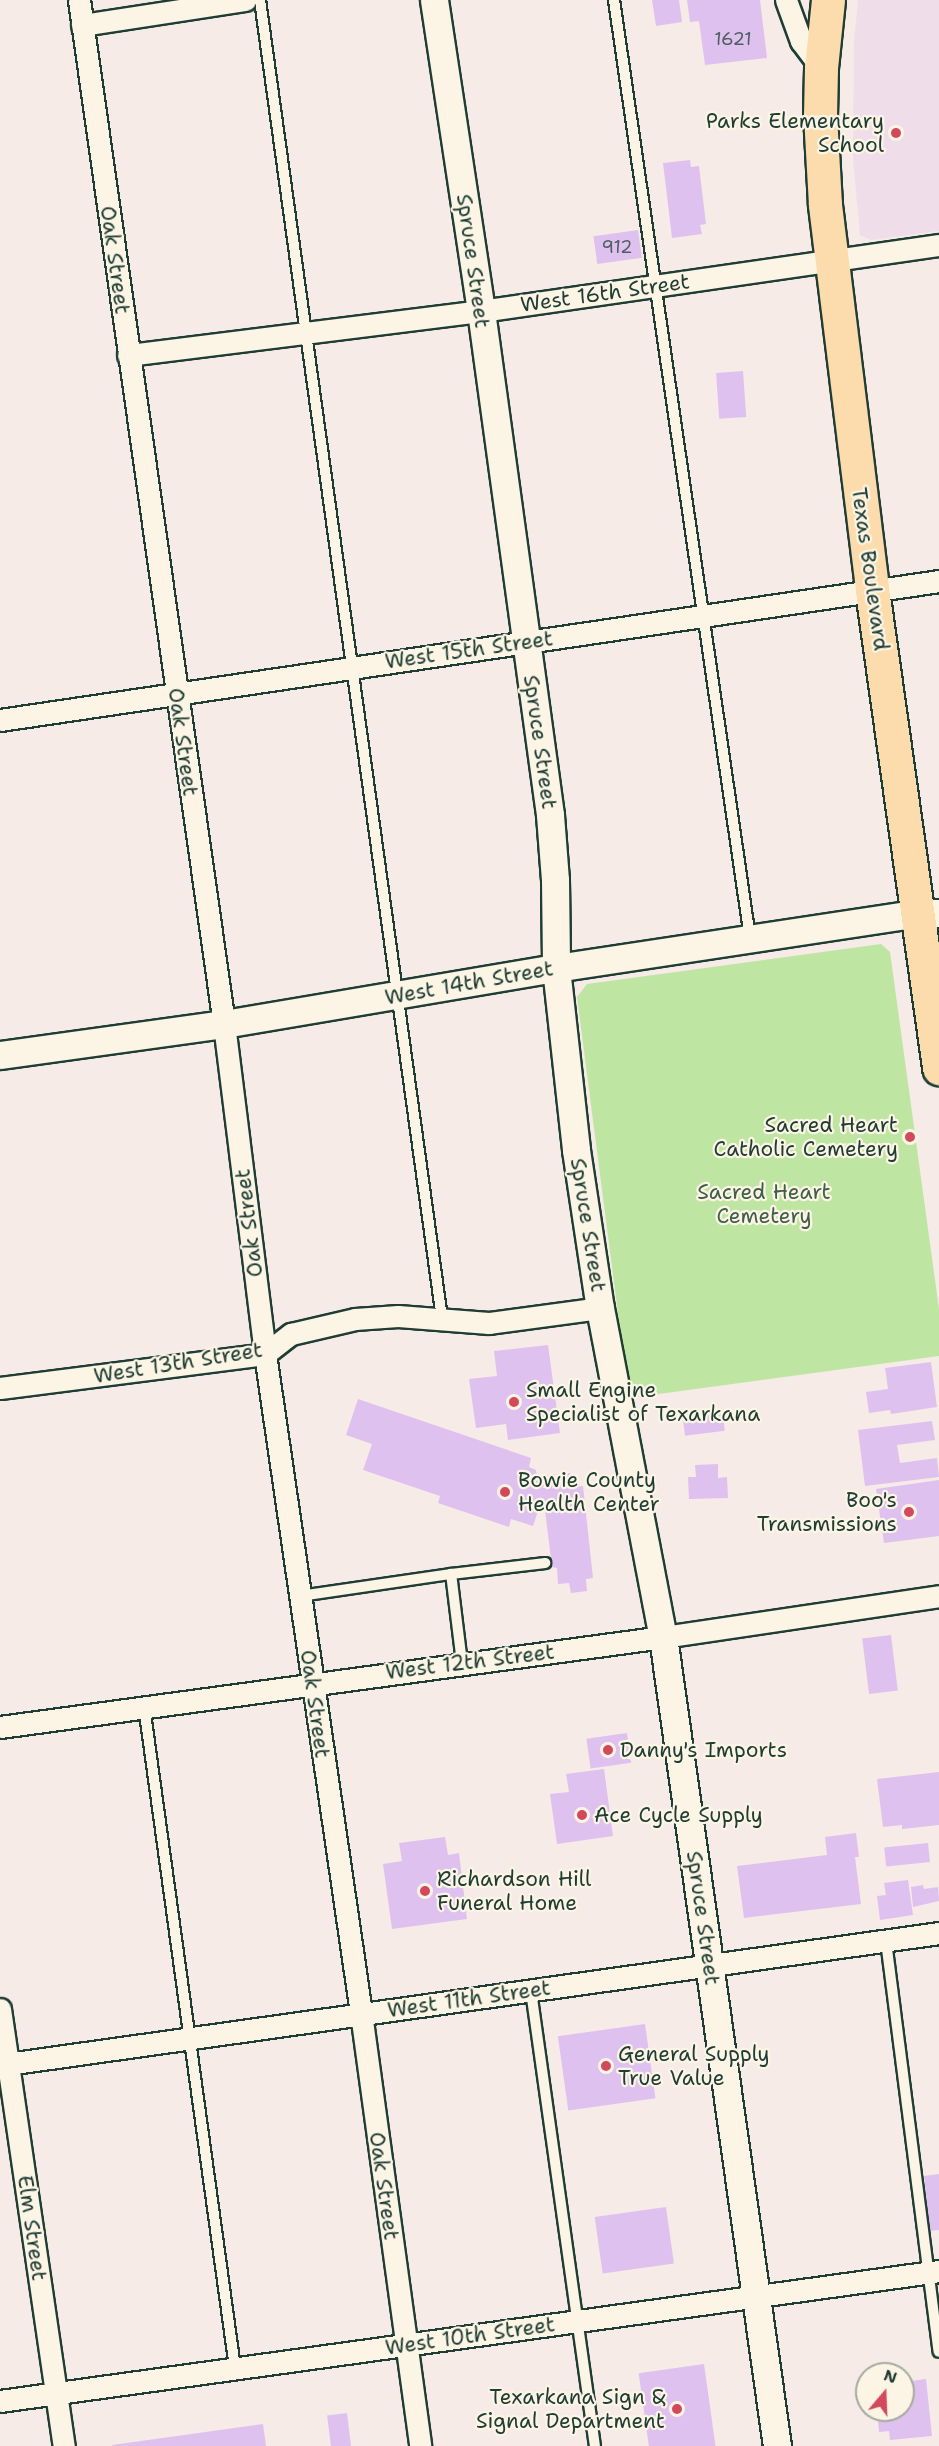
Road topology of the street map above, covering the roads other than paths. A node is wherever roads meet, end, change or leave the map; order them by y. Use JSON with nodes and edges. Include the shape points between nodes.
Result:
{"nodes":[{"id":1,"x":79,"y":0,"type":"edge"},
{"id":2,"x":245,"y":0,"type":"edge"},
{"id":3,"x":260,"y":0,"type":"edge"},
{"id":4,"x":434,"y":0,"type":"edge"},
{"id":5,"x":614,"y":0,"type":"edge"},
{"id":6,"x":786,"y":0,"type":"edge"},
{"id":7,"x":828,"y":0,"type":"edge"},
{"id":8,"x":82,"y":25,"type":"junction"},
{"id":9,"x":821,"y":68,"type":"junction"},
{"id":10,"x":939,"y":245,"type":"edge"},
{"id":11,"x":831,"y":260,"type":"junction"},
{"id":12,"x":656,"y":285,"type":"junction"},
{"id":13,"x":481,"y":311,"type":"junction"},
{"id":14,"x":306,"y":333,"type":"junction"},
{"id":15,"x":128,"y":356,"type":"junction"},
{"id":16,"x":939,"y":581,"type":"edge"},
{"id":17,"x":872,"y":590,"type":"junction"},
{"id":18,"x":702,"y":615,"type":"junction"},
{"id":19,"x":526,"y":642,"type":"junction"},
{"id":20,"x":352,"y":667,"type":"junction"},
{"id":21,"x":176,"y":693,"type":"junction"},
{"id":22,"x":0,"y":720,"type":"edge"},
{"id":23,"x":929,"y":913,"type":"edge"},
{"id":24,"x":750,"y":938,"type":"junction"},
{"id":25,"x":556,"y":968,"type":"junction"},
{"id":26,"x":397,"y":995,"type":"junction"},
{"id":27,"x":224,"y":1024,"type":"junction"},
{"id":28,"x":0,"y":1055,"type":"edge"},
{"id":29,"x":939,"y":1068,"type":"edge"},
{"id":30,"x":600,"y":1308,"type":"junction"},
{"id":31,"x":442,"y":1319,"type":"junction"},
{"id":32,"x":265,"y":1354,"type":"junction"},
{"id":33,"x":0,"y":1388,"type":"edge"},
{"id":34,"x":545,"y":1563,"type":"dead end"},
{"id":35,"x":451,"y":1574,"type":"junction"},
{"id":36,"x":300,"y":1596,"type":"junction"},
{"id":37,"x":939,"y":1596,"type":"edge"},
{"id":38,"x":663,"y":1637,"type":"junction"},
{"id":39,"x":462,"y":1663,"type":"junction"},
{"id":40,"x":312,"y":1682,"type":"junction"},
{"id":41,"x":144,"y":1706,"type":"junction"},
{"id":42,"x":0,"y":1727,"type":"edge"},
{"id":43,"x":939,"y":1933,"type":"edge"},
{"id":44,"x":886,"y":1941,"type":"junction"},
{"id":45,"x":710,"y":1967,"type":"junction"},
{"id":46,"x":531,"y":1991,"type":"junction"},
{"id":47,"x":0,"y":2009,"type":"edge"},
{"id":48,"x":361,"y":2013,"type":"junction"},
{"id":49,"x":190,"y":2038,"type":"junction"},
{"id":50,"x":4,"y":2065,"type":"edge"},
{"id":51,"x":934,"y":2271,"type":"edge"},
{"id":52,"x":755,"y":2297,"type":"junction"},
{"id":53,"x":577,"y":2321,"type":"junction"},
{"id":54,"x":405,"y":2345,"type":"junction"},
{"id":55,"x":939,"y":2352,"type":"edge"},
{"id":56,"x":235,"y":2368,"type":"junction"},
{"id":57,"x":57,"y":2393,"type":"junction"},
{"id":58,"x":0,"y":2401,"type":"edge"},
{"id":59,"x":64,"y":2446,"type":"edge"},
{"id":60,"x":420,"y":2446,"type":"edge"},
{"id":61,"x":595,"y":2446,"type":"edge"},
{"id":62,"x":777,"y":2446,"type":"edge"}],
"edges":[{"from":1,"to":8,"type":"street","name":"Oak Street"},
{"from":2,"to":8,"type":"street"},
{"from":3,"to":14,"type":"lane"},
{"from":4,"to":13,"type":"street","name":"Spruce Street"},
{"from":5,"to":12,"type":"lane"},
{"from":6,"to":9,"type":"street","via":[[801,41]]},
{"from":7,"to":9,"type":"main road","name":"Texas Boulevard"},
{"from":8,"to":15,"type":"street","name":"Oak Street"},
{"from":9,"to":11,"type":"main road","name":"Texas Boulevard","via":[[822,162]]},
{"from":10,"to":11,"type":"street","name":"West 16th Street"},
{"from":11,"to":12,"type":"street","name":"West 16th Street"},
{"from":11,"to":17,"type":"main road","name":"Texas Boulevard"},
{"from":12,"to":13,"type":"street","name":"West 16th Street"},
{"from":12,"to":18,"type":"lane"},
{"from":13,"to":14,"type":"street","name":"West 16th Street"},
{"from":13,"to":19,"type":"street","name":"Spruce Street"},
{"from":14,"to":15,"type":"street","name":"West 16th Street"},
{"from":14,"to":20,"type":"lane"},
{"from":15,"to":21,"type":"street","name":"Oak Street"},
{"from":16,"to":17,"type":"street","name":"West 15th Street"},
{"from":17,"to":18,"type":"street","name":"West 15th Street"},
{"from":17,"to":23,"type":"main road","name":"Texas Boulevard"},
{"from":18,"to":19,"type":"street","name":"West 15th Street"},
{"from":18,"to":24,"type":"lane"},
{"from":19,"to":20,"type":"street","name":"West 15th Street"},
{"from":19,"to":25,"type":"street","name":"Spruce Street","via":[[553,852]]},
{"from":20,"to":21,"type":"street","name":"West 15th Street"},
{"from":20,"to":26,"type":"lane"},
{"from":21,"to":22,"type":"street","name":"West 15th Street"},
{"from":21,"to":27,"type":"street","name":"Oak Street"},
{"from":23,"to":24,"type":"street","name":"West 14th Street"},
{"from":23,"to":29,"type":"main road","name":"Texas Boulevard"},
{"from":24,"to":25,"type":"street","name":"West 14th Street"},
{"from":25,"to":26,"type":"street","name":"West 14th Street"},
{"from":25,"to":30,"type":"street","name":"Spruce Street","via":[[576,1150]]},
{"from":26,"to":27,"type":"street","name":"West 14th Street"},
{"from":26,"to":31,"type":"lane"},
{"from":27,"to":28,"type":"street","name":"West 14th Street"},
{"from":27,"to":32,"type":"street","name":"Oak Street"},
{"from":30,"to":31,"type":"street","name":"West 13th Street","via":[[489,1323]]},
{"from":30,"to":38,"type":"street","name":"Spruce Street"},
{"from":31,"to":32,"type":"street","name":"West 13th Street","via":[[355,1318],[291,1334]]},
{"from":32,"to":33,"type":"street","name":"West 13th Street"},
{"from":32,"to":36,"type":"street","name":"Oak Street"},
{"from":34,"to":35,"type":"lane"},
{"from":35,"to":36,"type":"lane"},
{"from":35,"to":39,"type":"lane"},
{"from":36,"to":40,"type":"street","name":"Oak Street"},
{"from":37,"to":38,"type":"street","name":"West 12th Street"},
{"from":38,"to":39,"type":"street","name":"West 12th Street"},
{"from":38,"to":45,"type":"street","name":"Spruce Street"},
{"from":39,"to":40,"type":"street","name":"West 12th Street"},
{"from":40,"to":41,"type":"street","name":"West 12th Street"},
{"from":40,"to":48,"type":"street","name":"Oak Street"},
{"from":41,"to":42,"type":"street","name":"West 12th Street"},
{"from":41,"to":49,"type":"lane"},
{"from":43,"to":44,"type":"street","name":"West 11th Street"},
{"from":44,"to":45,"type":"street","name":"West 11th Street"},
{"from":44,"to":51,"type":"lane"},
{"from":45,"to":46,"type":"street","name":"West 11th Street"},
{"from":45,"to":52,"type":"street","name":"Spruce Street"},
{"from":46,"to":48,"type":"street","name":"West 11th Street"},
{"from":46,"to":53,"type":"lane"},
{"from":47,"to":50,"type":"street","name":"Elm Street"},
{"from":48,"to":49,"type":"street","name":"West 11th Street"},
{"from":48,"to":54,"type":"street","name":"Oak Street"},
{"from":49,"to":50,"type":"street","name":"West 11th Street"},
{"from":49,"to":56,"type":"lane"},
{"from":50,"to":57,"type":"street","name":"Elm Street"},
{"from":51,"to":52,"type":"street","name":"West 10th Street"},
{"from":51,"to":55,"type":"lane"},
{"from":52,"to":53,"type":"street","name":"West 10th Street"},
{"from":52,"to":62,"type":"street","name":"Spruce Street"},
{"from":53,"to":54,"type":"street","name":"West 10th Street"},
{"from":53,"to":61,"type":"lane"},
{"from":54,"to":56,"type":"street","name":"West 10th Street"},
{"from":54,"to":60,"type":"street","name":"Oak Street"},
{"from":56,"to":57,"type":"street","name":"West 10th Street"},
{"from":57,"to":58,"type":"street","name":"West 10th Street"},
{"from":57,"to":59,"type":"street","name":"Elm Street"}]}
